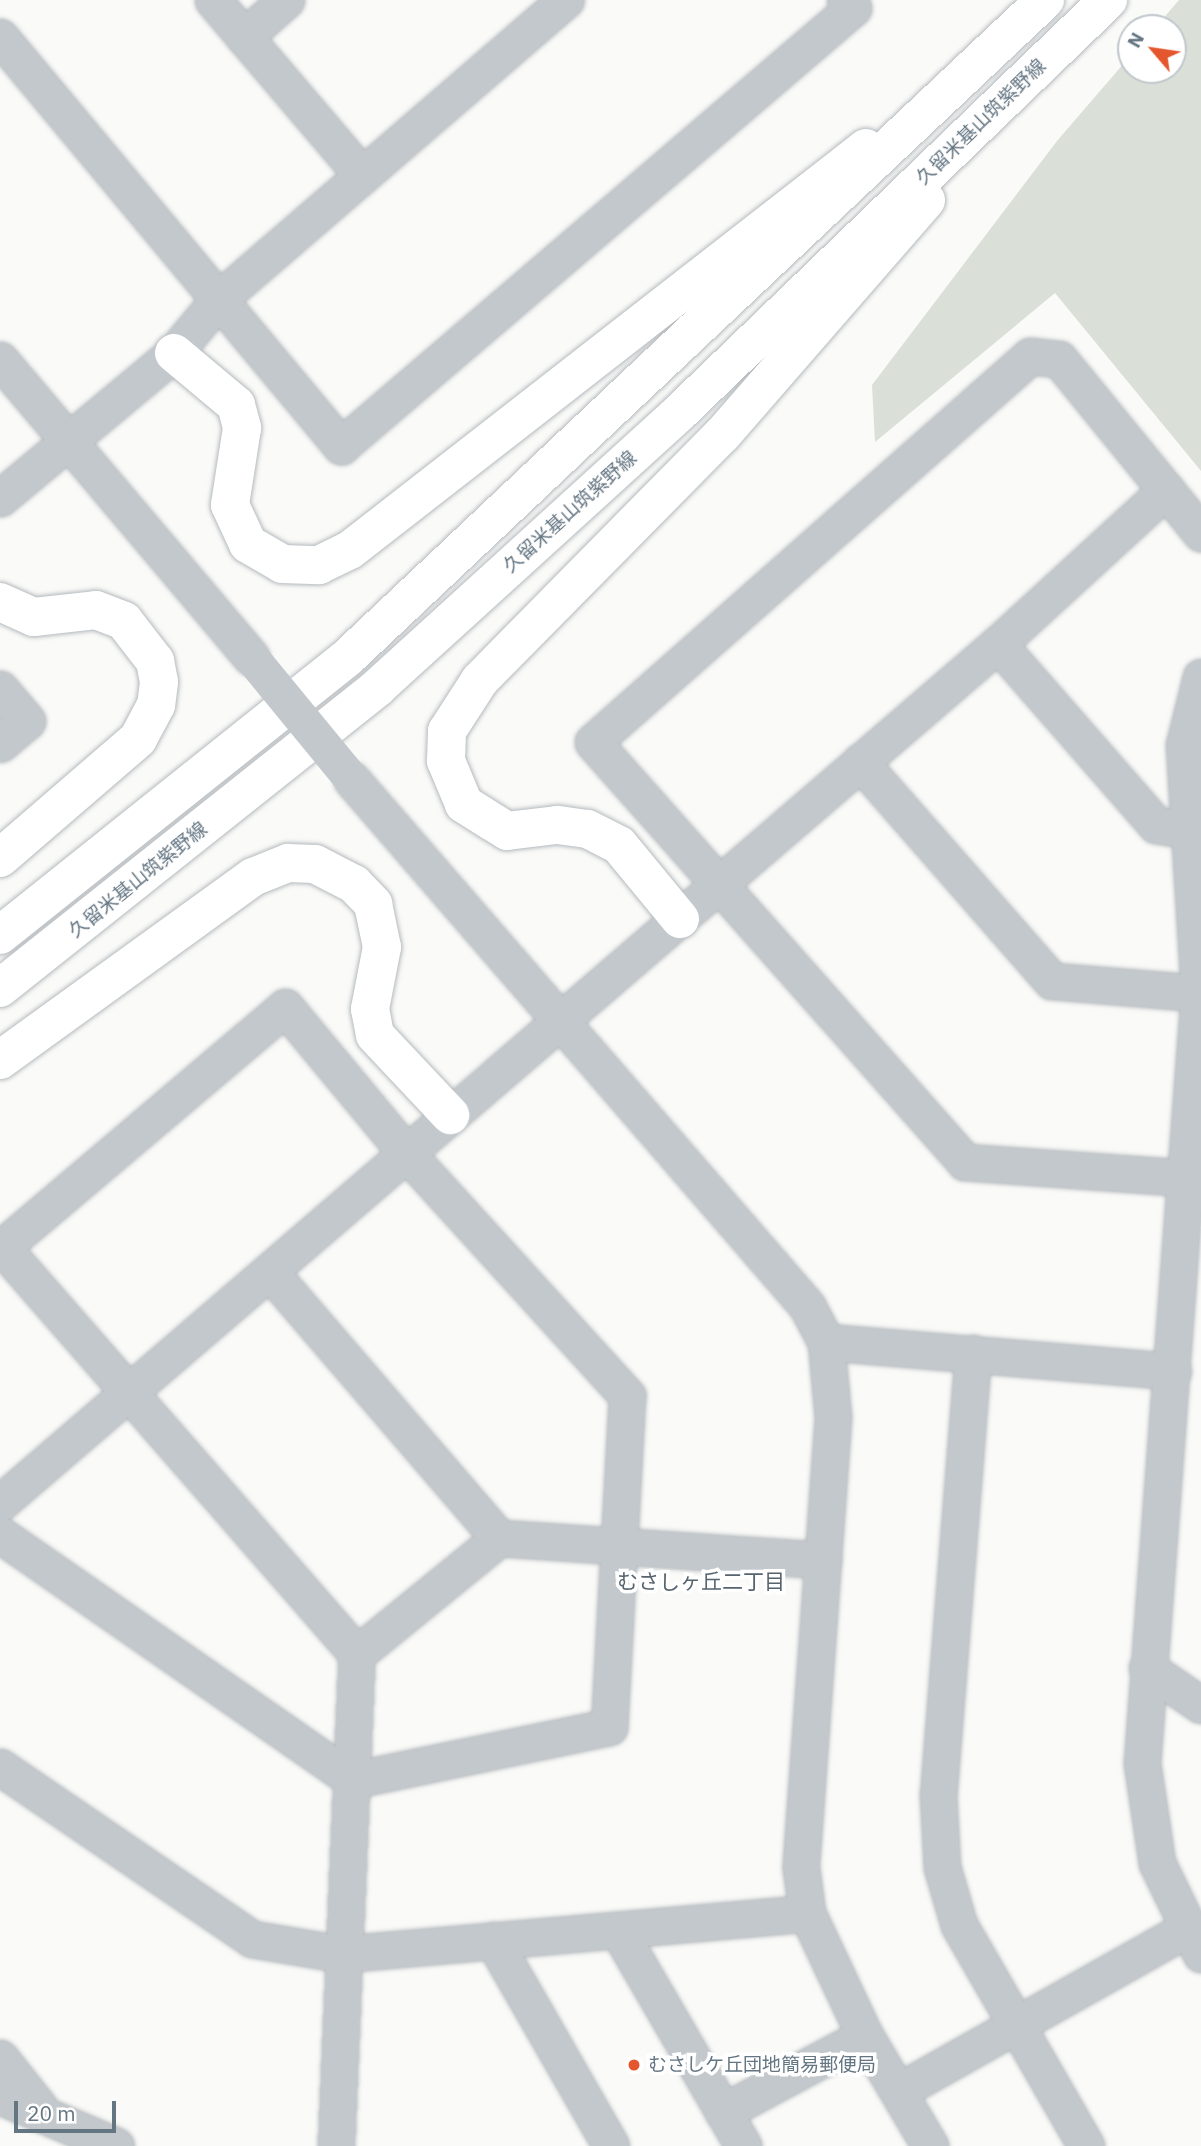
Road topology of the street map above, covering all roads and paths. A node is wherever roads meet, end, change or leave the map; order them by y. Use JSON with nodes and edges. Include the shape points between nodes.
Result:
{"nodes":[{"id":1,"x":213,"y":0,"type":"edge"},
{"id":2,"x":286,"y":0,"type":"edge"},
{"id":3,"x":566,"y":0,"type":"edge"},
{"id":4,"x":845,"y":0,"type":"edge"},
{"id":5,"x":1045,"y":0,"type":"edge"},
{"id":6,"x":1108,"y":0,"type":"edge"},
{"id":7,"x":0,"y":37,"type":"edge"},
{"id":8,"x":244,"y":37,"type":"junction"},
{"id":9,"x":951,"y":90,"type":"junction"},
{"id":10,"x":971,"y":131,"type":"junction"},
{"id":11,"x":362,"y":175,"type":"junction"},
{"id":12,"x":219,"y":299,"type":"junction"},
{"id":13,"x":174,"y":353,"type":"junction"},
{"id":14,"x":0,"y":360,"type":"edge"},
{"id":15,"x":71,"y":442,"type":"junction"},
{"id":16,"x":1166,"y":490,"type":"junction"},
{"id":17,"x":0,"y":498,"type":"edge"},
{"id":18,"x":1201,"y":533,"type":"edge"},
{"id":19,"x":0,"y":602,"type":"edge"},
{"id":20,"x":998,"y":644,"type":"junction"},
{"id":21,"x":1201,"y":677,"type":"edge"},
{"id":22,"x":0,"y":689,"type":"edge"},
{"id":23,"x":0,"y":744,"type":"edge"},
{"id":24,"x":860,"y":762,"type":"junction"},
{"id":25,"x":1189,"y":830,"type":"junction"},
{"id":26,"x":0,"y":858,"type":"edge"},
{"id":27,"x":719,"y":884,"type":"junction"},
{"id":28,"x":680,"y":919,"type":"junction"},
{"id":29,"x":0,"y":934,"type":"edge"},
{"id":30,"x":0,"y":988,"type":"edge"},
{"id":31,"x":1199,"y":993,"type":"junction"},
{"id":32,"x":561,"y":1022,"type":"junction"},
{"id":33,"x":0,"y":1060,"type":"edge"},
{"id":34,"x":450,"y":1115,"type":"junction"},
{"id":35,"x":408,"y":1155,"type":"junction"},
{"id":36,"x":1188,"y":1178,"type":"junction"},
{"id":37,"x":1,"y":1248,"type":"edge"},
{"id":38,"x":270,"y":1272,"type":"junction"},
{"id":39,"x":826,"y":1342,"type":"junction"},
{"id":40,"x":973,"y":1353,"type":"junction"},
{"id":41,"x":1173,"y":1371,"type":"junction"},
{"id":42,"x":128,"y":1393,"type":"junction"},
{"id":43,"x":0,"y":1503,"type":"edge"},
{"id":44,"x":0,"y":1535,"type":"edge"},
{"id":45,"x":499,"y":1538,"type":"junction"},
{"id":46,"x":622,"y":1545,"type":"junction"},
{"id":47,"x":823,"y":1560,"type":"junction"},
{"id":48,"x":358,"y":1654,"type":"junction"},
{"id":49,"x":1147,"y":1668,"type":"junction"},
{"id":50,"x":1201,"y":1705,"type":"edge"},
{"id":51,"x":0,"y":1767,"type":"edge"},
{"id":52,"x":353,"y":1780,"type":"junction"},
{"id":53,"x":807,"y":1913,"type":"junction"},
{"id":54,"x":618,"y":1930,"type":"junction"},
{"id":55,"x":493,"y":1940,"type":"junction"},
{"id":56,"x":1194,"y":1942,"type":"edge"},
{"id":57,"x":342,"y":1954,"type":"junction"},
{"id":58,"x":1017,"y":2025,"type":"junction"},
{"id":59,"x":865,"y":2036,"type":"junction"},
{"id":60,"x":0,"y":2058,"type":"edge"},
{"id":61,"x":899,"y":2091,"type":"junction"},
{"id":62,"x":0,"y":2096,"type":"edge"},
{"id":63,"x":38,"y":2107,"type":"junction"},
{"id":64,"x":723,"y":2112,"type":"junction"},
{"id":65,"x":116,"y":2146,"type":"edge"},
{"id":66,"x":336,"y":2146,"type":"edge"},
{"id":67,"x":611,"y":2146,"type":"edge"},
{"id":68,"x":743,"y":2146,"type":"edge"},
{"id":69,"x":929,"y":2146,"type":"edge"},
{"id":70,"x":1086,"y":2146,"type":"edge"}],
"edges":[{"from":1,"to":8,"type":"street"},
{"from":2,"to":8,"type":"street"},
{"from":3,"to":11,"type":"street"},
{"from":4,"to":12,"type":"street","via":[[853,8],[341,446]]},
{"from":5,"to":9,"type":"main road"},
{"from":6,"to":10,"type":"main road","name":"久留米基山筑紫野線"},
{"from":7,"to":12,"type":"street"},
{"from":8,"to":11,"type":"street"},
{"from":9,"to":13,"type":"main road","via":[[818,179],[350,550],[319,565],[282,565],[248,544],[230,505],[242,428],[236,405]]},
{"from":9,"to":29,"type":"main road","via":[[348,657]]},
{"from":10,"to":28,"type":"main road","via":[[908,227],[722,435],[480,680],[447,731],[446,761],[464,804],[507,831],[557,825],[587,830],[619,845]]},
{"from":10,"to":30,"type":"main road","name":"久留米基山筑紫野線","via":[[678,414],[378,687]]},
{"from":11,"to":12,"type":"street"},
{"from":12,"to":13,"type":"street"},
{"from":13,"to":15,"type":"street"},
{"from":14,"to":15,"type":"street"},
{"from":15,"to":17,"type":"street"},
{"from":15,"to":32,"type":"street","bridge":true},
{"from":16,"to":18,"type":"street"},
{"from":16,"to":20,"type":"street"},
{"from":16,"to":27,"type":"street","via":[[1059,359],[1030,356],[593,742]]},
{"from":19,"to":26,"type":"main road","via":[[34,617],[96,610],[124,621],[155,661],[159,682],[156,705],[138,739]]},
{"from":20,"to":24,"type":"street"},
{"from":20,"to":25,"type":"street","via":[[1156,825]]},
{"from":21,"to":25,"type":"street","via":[[1184,745]]},
{"from":22,"to":23,"type":"street","via":[[27,721]]},
{"from":24,"to":27,"type":"street"},
{"from":24,"to":31,"type":"street","via":[[1052,981]]},
{"from":25,"to":31,"type":"street"},
{"from":27,"to":28,"type":"street"},
{"from":27,"to":36,"type":"street","via":[[965,1162]]},
{"from":28,"to":32,"type":"street"},
{"from":31,"to":36,"type":"street"},
{"from":32,"to":34,"type":"street"},
{"from":32,"to":39,"type":"street","via":[[807,1306]]},
{"from":33,"to":34,"type":"main road","via":[[253,877],[288,863],[314,864],[354,884],[373,904],[382,947],[370,1009],[375,1035]]},
{"from":34,"to":35,"type":"street"},
{"from":35,"to":37,"type":"street","via":[[285,1007]]},
{"from":35,"to":38,"type":"street"},
{"from":35,"to":46,"type":"street","via":[[626,1396]]},
{"from":36,"to":41,"type":"street"},
{"from":37,"to":42,"type":"street"},
{"from":38,"to":42,"type":"street"},
{"from":38,"to":45,"type":"street"},
{"from":39,"to":40,"type":"street"},
{"from":39,"to":47,"type":"street","via":[[833,1417]]},
{"from":40,"to":41,"type":"street"},
{"from":40,"to":58,"type":"street","via":[[939,1794],[942,1867],[960,1925]]},
{"from":41,"to":49,"type":"street"},
{"from":42,"to":43,"type":"street"},
{"from":42,"to":48,"type":"street"},
{"from":44,"to":52,"type":"street"},
{"from":45,"to":46,"type":"street"},
{"from":45,"to":48,"type":"street"},
{"from":46,"to":47,"type":"street"},
{"from":46,"to":52,"type":"street","via":[[609,1727]]},
{"from":47,"to":53,"type":"street","via":[[801,1868]]},
{"from":48,"to":52,"type":"street"},
{"from":49,"to":50,"type":"street"},
{"from":49,"to":56,"type":"street","via":[[1147,1812],[1157,1863]]},
{"from":51,"to":57,"type":"street","via":[[252,1939]]},
{"from":52,"to":57,"type":"street"},
{"from":53,"to":54,"type":"street"},
{"from":53,"to":59,"type":"street"},
{"from":54,"to":55,"type":"street"},
{"from":54,"to":64,"type":"street"},
{"from":55,"to":57,"type":"street"},
{"from":55,"to":67,"type":"street"},
{"from":56,"to":58,"type":"street"},
{"from":57,"to":66,"type":"street"},
{"from":58,"to":61,"type":"street"},
{"from":58,"to":70,"type":"street"},
{"from":59,"to":61,"type":"street"},
{"from":59,"to":64,"type":"street"},
{"from":60,"to":63,"type":"street"},
{"from":61,"to":69,"type":"street"},
{"from":62,"to":63,"type":"street"},
{"from":63,"to":65,"type":"street"},
{"from":64,"to":68,"type":"street"}]}
